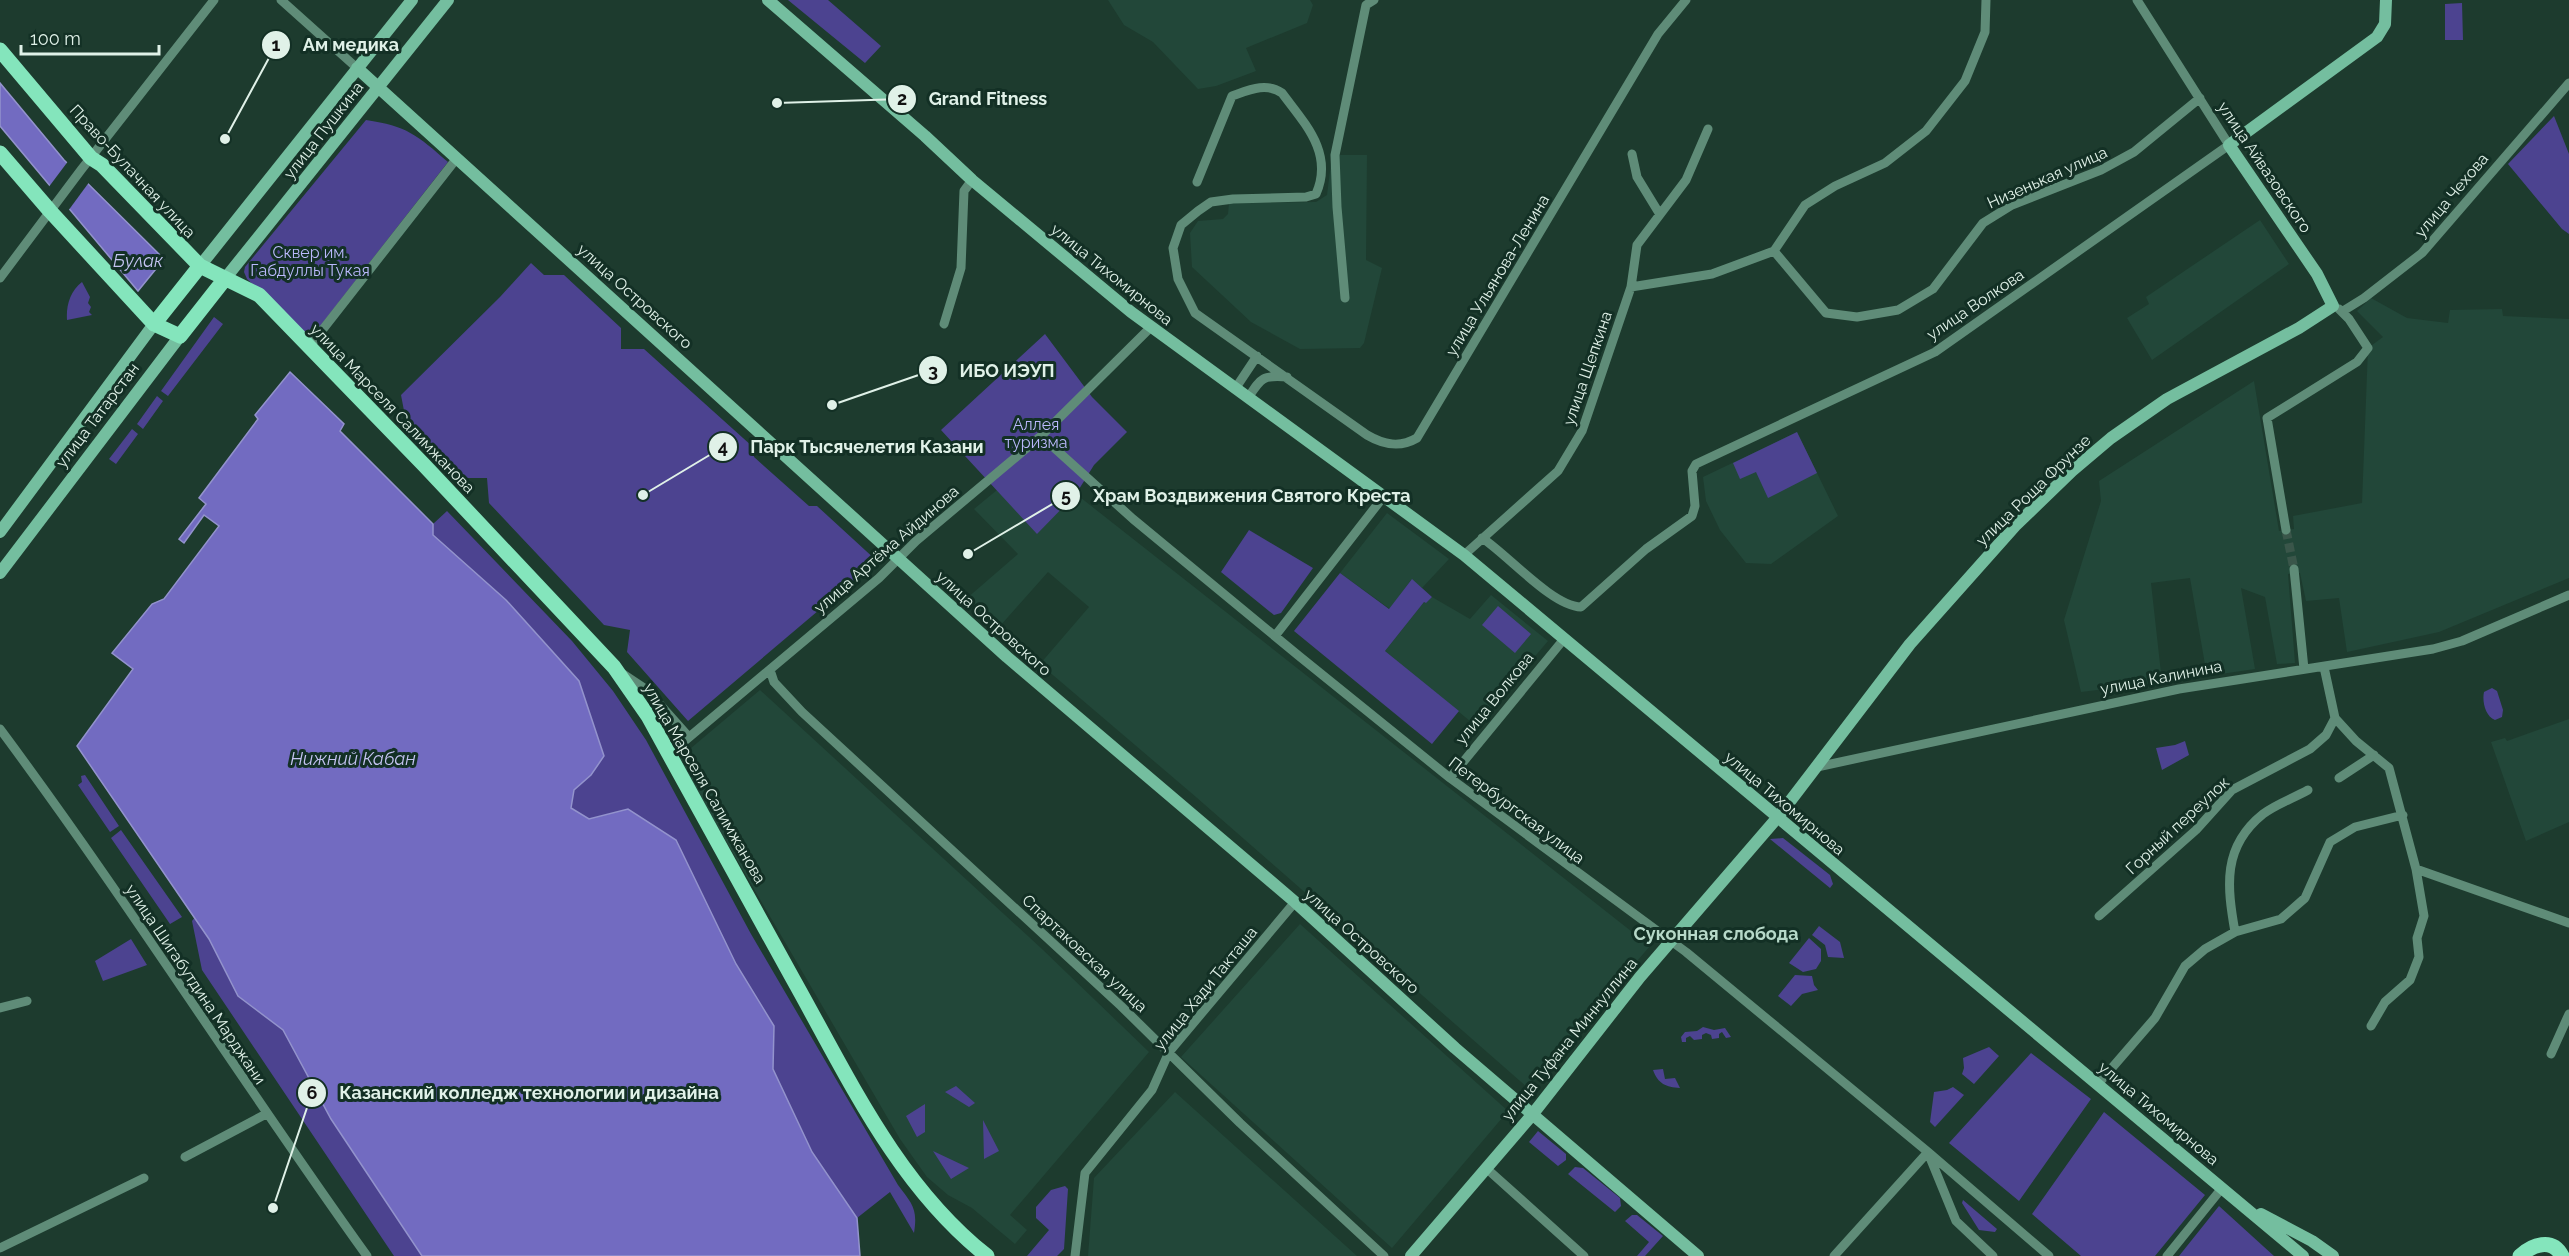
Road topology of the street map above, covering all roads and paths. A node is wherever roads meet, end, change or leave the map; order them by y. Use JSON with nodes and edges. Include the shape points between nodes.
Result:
{"nodes":[{"id":1,"x":214,"y":0,"type":"edge"},
{"id":2,"x":281,"y":0,"type":"edge"},
{"id":3,"x":412,"y":0,"type":"edge"},
{"id":4,"x":448,"y":0,"type":"edge"},
{"id":5,"x":768,"y":0,"type":"edge"},
{"id":6,"x":1374,"y":0,"type":"edge"},
{"id":7,"x":1685,"y":0,"type":"edge"},
{"id":8,"x":1986,"y":0,"type":"edge"},
{"id":9,"x":2137,"y":0,"type":"edge"},
{"id":10,"x":2386,"y":0,"type":"edge"},
{"id":11,"x":0,"y":50,"type":"edge"},
{"id":12,"x":357,"y":68,"type":"junction"},
{"id":13,"x":2569,"y":83,"type":"edge"},
{"id":14,"x":378,"y":86,"type":"junction"},
{"id":15,"x":2200,"y":98,"type":"junction"},
{"id":16,"x":1708,"y":129,"type":"dead end"},
{"id":17,"x":2229,"y":145,"type":"junction"},
{"id":18,"x":0,"y":153,"type":"edge"},
{"id":19,"x":1632,"y":154,"type":"dead end"},
{"id":20,"x":457,"y":158,"type":"junction"},
{"id":21,"x":86,"y":164,"type":"junction"},
{"id":22,"x":972,"y":180,"type":"junction"},
{"id":23,"x":1197,"y":182,"type":"dead end"},
{"id":24,"x":53,"y":207,"type":"junction"},
{"id":25,"x":1659,"y":213,"type":"junction"},
{"id":26,"x":1774,"y":251,"type":"junction"},
{"id":27,"x":200,"y":266,"type":"junction"},
{"id":28,"x":0,"y":278,"type":"edge"},
{"id":29,"x":224,"y":280,"type":"junction"},
{"id":30,"x":1631,"y":287,"type":"junction"},
{"id":31,"x":1345,"y":298,"type":"dead end"},
{"id":32,"x":2338,"y":309,"type":"junction"},
{"id":33,"x":154,"y":324,"type":"junction"},
{"id":34,"x":945,"y":324,"type":"dead end"},
{"id":35,"x":1152,"y":327,"type":"junction"},
{"id":36,"x":180,"y":336,"type":"junction"},
{"id":37,"x":309,"y":347,"type":"junction"},
{"id":38,"x":1257,"y":356,"type":"junction"},
{"id":39,"x":1287,"y":377,"type":"junction"},
{"id":40,"x":1235,"y":388,"type":"junction"},
{"id":41,"x":1248,"y":398,"type":"junction"},
{"id":42,"x":1041,"y":436,"type":"junction"},
{"id":43,"x":1384,"y":496,"type":"junction"},
{"id":44,"x":2286,"y":530,"type":"tunnel mouth"},
{"id":45,"x":0,"y":532,"type":"edge"},
{"id":46,"x":1482,"y":538,"type":"junction"},
{"id":47,"x":1464,"y":555,"type":"junction"},
{"id":48,"x":897,"y":559,"type":"junction"},
{"id":49,"x":2294,"y":569,"type":"tunnel mouth"},
{"id":50,"x":0,"y":573,"type":"edge"},
{"id":51,"x":2569,"y":595,"type":"edge"},
{"id":52,"x":1275,"y":636,"type":"junction"},
{"id":53,"x":1564,"y":639,"type":"junction"},
{"id":54,"x":614,"y":667,"type":"junction"},
{"id":55,"x":2324,"y":667,"type":"junction"},
{"id":56,"x":2304,"y":669,"type":"junction"},
{"id":57,"x":771,"y":670,"type":"junction"},
{"id":58,"x":2335,"y":718,"type":"junction"},
{"id":59,"x":0,"y":729,"type":"edge"},
{"id":60,"x":688,"y":736,"type":"junction"},
{"id":61,"x":669,"y":754,"type":"junction"},
{"id":62,"x":2374,"y":755,"type":"junction"},
{"id":63,"x":1817,"y":767,"type":"junction"},
{"id":64,"x":1450,"y":778,"type":"junction"},
{"id":65,"x":2339,"y":778,"type":"dead end"},
{"id":66,"x":2308,"y":790,"type":"dead end"},
{"id":67,"x":2403,"y":815,"type":"junction"},
{"id":68,"x":1778,"y":817,"type":"junction"},
{"id":69,"x":2416,"y":868,"type":"junction"},
{"id":70,"x":1295,"y":902,"type":"junction"},
{"id":71,"x":2098,"y":916,"type":"dead end"},
{"id":72,"x":2569,"y":923,"type":"edge"},
{"id":73,"x":2235,"y":932,"type":"junction"},
{"id":74,"x":1671,"y":941,"type":"junction"},
{"id":75,"x":27,"y":1001,"type":"dead end"},
{"id":76,"x":0,"y":1008,"type":"edge"},
{"id":77,"x":2569,"y":1014,"type":"edge"},
{"id":78,"x":2371,"y":1026,"type":"dead end"},
{"id":79,"x":1169,"y":1052,"type":"junction"},
{"id":80,"x":2551,"y":1054,"type":"dead end"},
{"id":81,"x":2098,"y":1084,"type":"junction"},
{"id":82,"x":266,"y":1114,"type":"junction"},
{"id":83,"x":1532,"y":1115,"type":"junction"},
{"id":84,"x":1928,"y":1152,"type":"junction"},
{"id":85,"x":185,"y":1157,"type":"dead end"},
{"id":86,"x":1486,"y":1168,"type":"junction"},
{"id":87,"x":144,"y":1178,"type":"dead end"},
{"id":88,"x":2222,"y":1188,"type":"junction"},
{"id":89,"x":2242,"y":1204,"type":"junction"},
{"id":90,"x":0,"y":1248,"type":"edge"},
{"id":91,"x":367,"y":1256,"type":"edge"},
{"id":92,"x":970,"y":1256,"type":"edge"},
{"id":93,"x":987,"y":1256,"type":"edge"},
{"id":94,"x":1076,"y":1256,"type":"edge"},
{"id":95,"x":1384,"y":1256,"type":"edge"},
{"id":96,"x":1411,"y":1256,"type":"edge"},
{"id":97,"x":1584,"y":1256,"type":"edge"},
{"id":98,"x":1698,"y":1256,"type":"edge"},
{"id":99,"x":1834,"y":1256,"type":"edge"},
{"id":100,"x":1993,"y":1256,"type":"edge"},
{"id":101,"x":2049,"y":1256,"type":"edge"},
{"id":102,"x":2167,"y":1256,"type":"edge"},
{"id":103,"x":2303,"y":1256,"type":"edge"},
{"id":104,"x":2333,"y":1256,"type":"edge"},
{"id":105,"x":2520,"y":1256,"type":"edge"},
{"id":106,"x":2562,"y":1256,"type":"edge"}],
"edges":[{"from":1,"to":21,"type":"street"},
{"from":2,"to":12,"type":"street","name":"улица Островского"},
{"from":3,"to":12,"type":"main road","name":"улица Пушкина"},
{"from":4,"to":14,"type":"main road","name":"улица Пушкина"},
{"from":5,"to":22,"type":"main road","name":"улица Тихомирнова"},
{"from":6,"to":31,"type":"street","via":[[1366,5],[1335,156]]},
{"from":7,"to":39,"type":"street","name":"улица Ульянова-Ленина","via":[[1659,34],[1418,438],[1407,444],[1383,444]]},
{"from":8,"to":26,"type":"street","via":[[1985,32],[1965,81],[1926,131],[1886,163],[1834,186],[1805,206]]},
{"from":9,"to":15,"type":"street","name":"улица Айвазовского"},
{"from":10,"to":17,"type":"main road","name":"улица Волкова","via":[[2385,24],[2377,36]]},
{"from":11,"to":21,"type":"main road","name":"Право-Булачная улица"},
{"from":12,"to":14,"type":"main road","name":"улица Островского"},
{"from":12,"to":27,"type":"main road","name":"улица Пушкина"},
{"from":13,"to":32,"type":"street","name":"улица Чехова","via":[[2422,253],[2364,298]]},
{"from":14,"to":20,"type":"main road","name":"улица Островского"},
{"from":14,"to":29,"type":"main road","name":"улица Пушкина"},
{"from":15,"to":17,"type":"street","name":"улица Айвазовского"},
{"from":15,"to":26,"type":"street","name":"Низенькая улица","via":[[2134,152],[2101,170],[2012,206],[1983,223],[1933,289],[1899,310],[1857,317],[1826,313]]},
{"from":16,"to":25,"type":"street","name":"улица Щепкина","via":[[1686,180]]},
{"from":17,"to":32,"type":"main road","name":"улица Айвазовского"},
{"from":17,"to":46,"type":"street","name":"улица Волкова","via":[[1935,352],[1696,464],[1692,471],[1692,516],[1646,549],[1581,607],[1569,607]]},
{"from":18,"to":24,"type":"main road"},
{"from":19,"to":25,"type":"street","via":[[1637,177]]},
{"from":20,"to":37,"type":"street"},
{"from":20,"to":48,"type":"main road","name":"улица Островского"},
{"from":21,"to":24,"type":"street"},
{"from":21,"to":27,"type":"main road","name":"Право-Булачная улица","via":[[102,165]]},
{"from":22,"to":34,"type":"street","via":[[964,191],[961,268]]},
{"from":22,"to":35,"type":"main road","name":"улица Тихомирнова"},
{"from":23,"to":38,"type":"street","name":"улица Тихомирнова","via":[[1232,96],[1274,87],[1316,139],[1322,180],[1316,195],[1211,202],[1181,225],[1173,248],[1178,279],[1195,313]]},
{"from":24,"to":28,"type":"street"},
{"from":24,"to":33,"type":"main road"},
{"from":25,"to":30,"type":"street","name":"улица Щепкина","via":[[1637,245]]},
{"from":26,"to":30,"type":"street","via":[[1712,274]]},
{"from":27,"to":29,"type":"main road","name":"Право-Булачная улица"},
{"from":27,"to":33,"type":"main road","name":"улица Татарстан"},
{"from":29,"to":36,"type":"main road","name":"улица Татарстан"},
{"from":29,"to":37,"type":"main road","name":"улица Марселя Салимжанова","via":[[260,296]]},
{"from":29,"to":92,"type":"main road","via":[[248,298],[416,470],[616,684],[869,1131],[928,1214]]},
{"from":30,"to":46,"type":"street","name":"улица Щепкина","via":[[1582,431],[1558,471]]},
{"from":32,"to":44,"type":"street","name":"улица Айвазовского","via":[[2368,348],[2358,362],[2267,418]]},
{"from":32,"to":63,"type":"main road","name":"улица Роща Фрунзе","via":[[2167,399],[2072,471],[2015,526],[1910,644]]},
{"from":33,"to":36,"type":"main road"},
{"from":33,"to":45,"type":"main road","name":"улица Татарстан"},
{"from":35,"to":40,"type":"main road","name":"улица Тихомирнова"},
{"from":35,"to":42,"type":"street","name":"улица Артёма Айдинова"},
{"from":36,"to":50,"type":"main road","name":"улица Татарстан"},
{"from":37,"to":54,"type":"main road","name":"улица Марселя Салимжанова"},
{"from":38,"to":39,"type":"street","name":"улица Ульянова-Ленина"},
{"from":38,"to":40,"type":"street"},
{"from":39,"to":41,"type":"street","via":[[1261,378]]},
{"from":40,"to":41,"type":"main road","name":"улица Тихомирнова"},
{"from":41,"to":43,"type":"main road","name":"улица Тихомирнова"},
{"from":42,"to":48,"type":"street","name":"улица Артёма Айдинова"},
{"from":42,"to":52,"type":"street","name":"Петербургская улица","via":[[1133,519]]},
{"from":43,"to":47,"type":"main road","name":"улица Тихомирнова"},
{"from":43,"to":52,"type":"street"},
{"from":46,"to":47,"type":"street","name":"улица Щепкина"},
{"from":47,"to":53,"type":"main road","name":"улица Тихомирнова"},
{"from":48,"to":57,"type":"street","name":"улица Артёма Айдинова"},
{"from":48,"to":70,"type":"main road","name":"улица Островского"},
{"from":49,"to":56,"type":"street"},
{"from":51,"to":55,"type":"street","name":"улица Калинина","via":[[2450,645]]},
{"from":52,"to":64,"type":"street","name":"Петербургская улица"},
{"from":53,"to":64,"type":"street","name":"улица Волкова"},
{"from":53,"to":68,"type":"main road","name":"улица Тихомирнова"},
{"from":54,"to":60,"type":"street","via":[[647,690]]},
{"from":54,"to":61,"type":"main road","name":"улица Марселя Салимжанова"},
{"from":55,"to":56,"type":"street","name":"улица Калинина"},
{"from":55,"to":58,"type":"street"},
{"from":56,"to":63,"type":"street","name":"улица Калинина","via":[[2150,695]]},
{"from":57,"to":60,"type":"street","name":"улица Артёма Айдинова"},
{"from":57,"to":79,"type":"street","name":"Спартаковская улица","via":[[774,682],[802,712]]},
{"from":58,"to":62,"type":"street"},
{"from":58,"to":71,"type":"street","name":"Горный переулок","via":[[2326,735],[2310,749],[2232,790],[2196,830]]},
{"from":59,"to":82,"type":"street","name":"улица Шигабутдина Марджани","via":[[168,965]]},
{"from":60,"to":61,"type":"street","name":"улица Артёма Айдинова"},
{"from":61,"to":93,"type":"main road","name":"улица Марселя Салимжанова","via":[[889,1146],[932,1204]]},
{"from":62,"to":65,"type":"street"},
{"from":62,"to":67,"type":"street","via":[[2389,768]]},
{"from":63,"to":68,"type":"main road"},
{"from":64,"to":74,"type":"street","name":"Петербургская улица"},
{"from":66,"to":73,"type":"street","via":[[2265,813],[2246,830],[2233,858],[2228,888]]},
{"from":67,"to":69,"type":"street"},
{"from":67,"to":73,"type":"street","via":[[2355,827],[2330,842],[2305,898],[2280,919]]},
{"from":68,"to":74,"type":"main road","name":"улица Туфана Миннуллина"},
{"from":68,"to":81,"type":"main road","name":"улица Тихомирнова"},
{"from":69,"to":72,"type":"street"},
{"from":69,"to":78,"type":"street","via":[[2424,916],[2417,938],[2419,957],[2410,980],[2385,1002]]},
{"from":70,"to":79,"type":"street","name":"улица Хади Такташа"},
{"from":70,"to":83,"type":"main road","name":"улица Островского"},
{"from":73,"to":81,"type":"street","via":[[2185,966],[2155,1018]]},
{"from":74,"to":83,"type":"main road","name":"улица Туфана Миннуллина"},
{"from":74,"to":84,"type":"street","name":"Петербургская улица"},
{"from":75,"to":76,"type":"street"},
{"from":77,"to":80,"type":"street"},
{"from":79,"to":94,"type":"street","name":"улица Хади Такташа","via":[[1152,1090],[1085,1173]]},
{"from":79,"to":95,"type":"street","name":"Спартаковская улица"},
{"from":81,"to":88,"type":"main road","name":"улица Тихомирнова"},
{"from":82,"to":85,"type":"street"},
{"from":82,"to":91,"type":"street","name":"улица Шигабутдина Марджани"},
{"from":83,"to":86,"type":"main road","name":"улица Туфана Миннуллина"},
{"from":83,"to":98,"type":"main road","name":"улица Островского"},
{"from":84,"to":99,"type":"street"},
{"from":84,"to":100,"type":"street","name":"Петербургская улица","via":[[1956,1221]]},
{"from":84,"to":101,"type":"street","name":"Петербургская улица"},
{"from":86,"to":96,"type":"main road","name":"улица Туфана Миннуллина"},
{"from":86,"to":97,"type":"street"},
{"from":87,"to":90,"type":"street"},
{"from":88,"to":89,"type":"main road","name":"улица Тихомирнова"},
{"from":88,"to":102,"type":"street"},
{"from":89,"to":103,"type":"main road","name":"улица Тихомирнова"},
{"from":89,"to":104,"type":"main road"},
{"from":105,"to":106,"type":"main road","via":[[2541,1244],[2553,1246]]}]}
